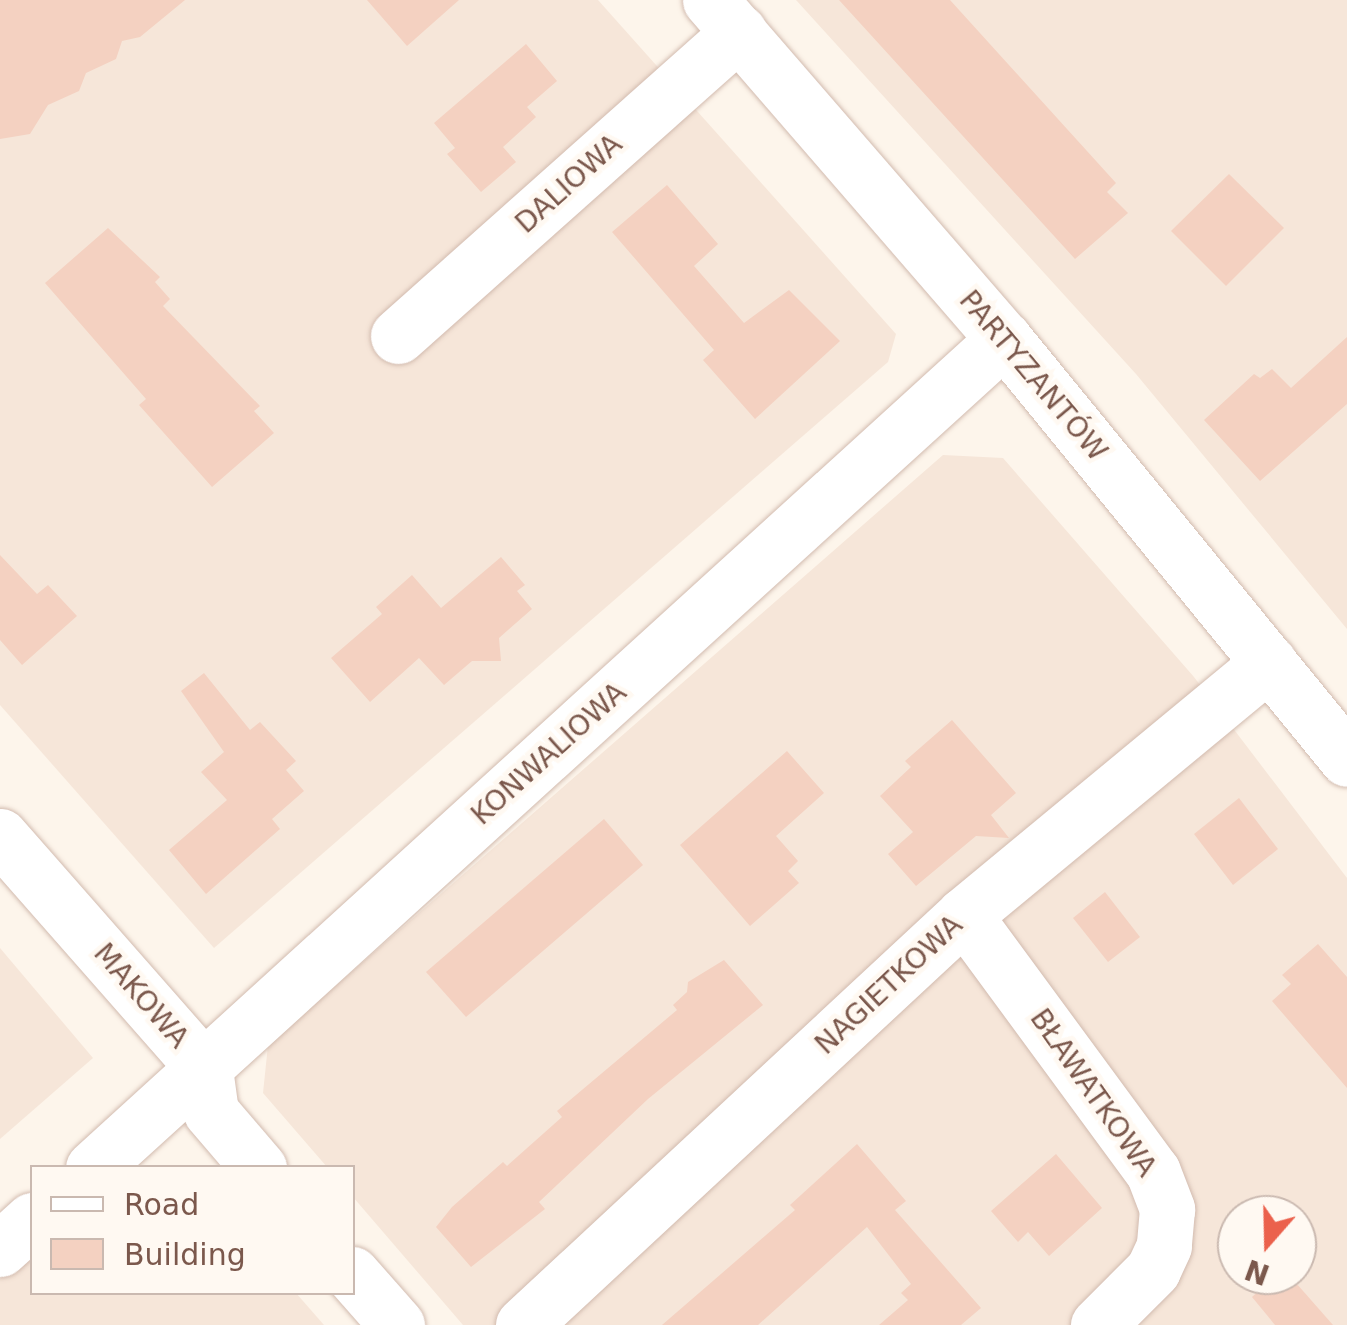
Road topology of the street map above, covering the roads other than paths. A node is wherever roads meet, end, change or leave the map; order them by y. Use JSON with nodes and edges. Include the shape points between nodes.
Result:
{"nodes":[{"id":1,"x":724,"y":16,"type":"edge"},
{"id":2,"x":398,"y":336,"type":"dead end"},
{"id":3,"x":1004,"y":339,"type":"junction"},
{"id":4,"x":1270,"y":663,"type":"junction"},
{"id":5,"x":1347,"y":759,"type":"edge"},
{"id":6,"x":0,"y":836,"type":"edge"},
{"id":7,"x":964,"y":915,"type":"junction"},
{"id":8,"x":205,"y":1069,"type":"junction"},
{"id":9,"x":96,"y":1165,"type":"edge"},
{"id":10,"x":257,"y":1165,"type":"edge"},
{"id":11,"x":30,"y":1222,"type":"edge"},
{"id":12,"x":0,"y":1249,"type":"edge"},
{"id":13,"x":355,"y":1277,"type":"edge"},
{"id":14,"x":396,"y":1325,"type":"edge"},
{"id":15,"x":524,"y":1325,"type":"edge"},
{"id":16,"x":1098,"y":1325,"type":"edge"}],
"edges":[{"from":1,"to":2,"type":"street","name":"DALIOWA"},
{"from":1,"to":3,"type":"street","name":"PARTYZANTÓW"},
{"from":3,"to":4,"type":"street","name":"PARTYZANTÓW"},
{"from":3,"to":8,"type":"street","name":"KONWALIOWA"},
{"from":4,"to":5,"type":"street","name":"PARTYZANTÓW"},
{"from":4,"to":7,"type":"street","name":"NAGIETKOWA"},
{"from":6,"to":8,"type":"street","name":"MAKOWA"},
{"from":7,"to":15,"type":"street","name":"NAGIETKOWA"},
{"from":7,"to":16,"type":"street","name":"BŁAWATKOWA","via":[[1153,1172],[1167,1209],[1164,1246],[1153,1270]]},
{"from":8,"to":9,"type":"street","name":"KONWALIOWA"},
{"from":8,"to":10,"type":"street","name":"MAKOWA","via":[[211,1112]]},
{"from":11,"to":12,"type":"street"},
{"from":13,"to":14,"type":"street"}]}
